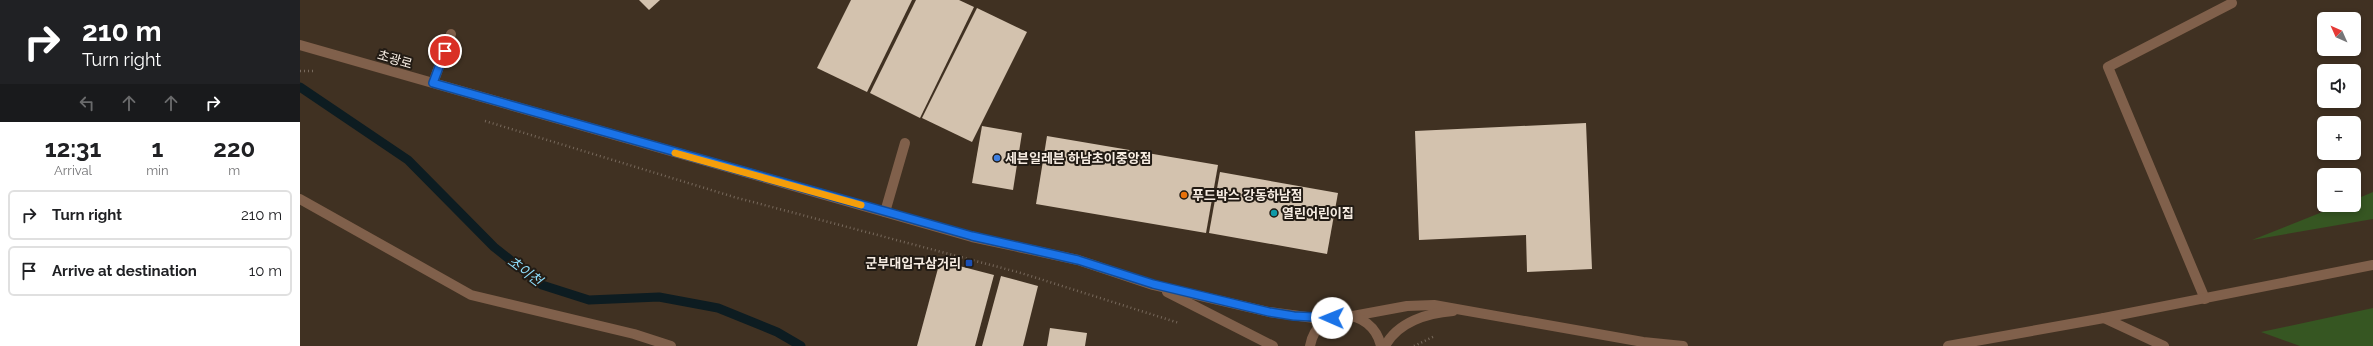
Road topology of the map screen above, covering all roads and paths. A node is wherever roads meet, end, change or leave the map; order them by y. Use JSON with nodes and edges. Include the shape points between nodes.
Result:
{"nodes":[{"id":1,"x":2232,"y":3,"type":"dead end"},
{"id":2,"x":450,"y":34,"type":"dead end"},
{"id":3,"x":300,"y":45,"type":"edge"},
{"id":4,"x":433,"y":83,"type":"junction"},
{"id":5,"x":479,"y":119,"type":"dead end"},
{"id":6,"x":905,"y":143,"type":"dead end"},
{"id":7,"x":300,"y":199,"type":"edge"},
{"id":8,"x":885,"y":212,"type":"junction"},
{"id":9,"x":2373,"y":265,"type":"edge"},
{"id":10,"x":1153,"y":284,"type":"junction"},
{"id":11,"x":2205,"y":299,"type":"junction"},
{"id":12,"x":1467,"y":310,"type":"junction"},
{"id":13,"x":1354,"y":316,"type":"junction"},
{"id":14,"x":2104,"y":318,"type":"junction"},
{"id":15,"x":1329,"y":320,"type":"junction"},
{"id":16,"x":1183,"y":325,"type":"dead end"},
{"id":17,"x":671,"y":346,"type":"edge"},
{"id":18,"x":1273,"y":346,"type":"edge"},
{"id":19,"x":1310,"y":346,"type":"edge"},
{"id":20,"x":1381,"y":346,"type":"edge"},
{"id":21,"x":1384,"y":346,"type":"edge"},
{"id":22,"x":1683,"y":346,"type":"edge"},
{"id":23,"x":1948,"y":346,"type":"edge"},
{"id":24,"x":2164,"y":346,"type":"edge"}],
"edges":[{"from":1,"to":11,"type":"street","via":[[2108,67]]},
{"from":2,"to":4,"type":"street"},
{"from":3,"to":4,"type":"street","name":"초광로"},
{"from":4,"to":8,"type":"street","name":"초광로"},
{"from":5,"to":16,"type":"path","via":[[734,197],[1029,276]]},
{"from":6,"to":8,"type":"street"},
{"from":7,"to":17,"type":"street","via":[[471,295],[634,334]]},
{"from":8,"to":10,"type":"street","name":"초광로","via":[[972,236],[1078,260]]},
{"from":9,"to":11,"type":"street"},
{"from":10,"to":15,"type":"street","name":"초광로","via":[[1269,312]]},
{"from":10,"to":18,"type":"street","name":"초광로"},
{"from":11,"to":14,"type":"street"},
{"from":12,"to":13,"type":"street","via":[[1420,305]]},
{"from":12,"to":21,"type":"street","via":[[1441,312],[1417,319],[1401,328]]},
{"from":12,"to":22,"type":"street","via":[[1643,342]]},
{"from":13,"to":15,"type":"street","via":[[1341,316]]},
{"from":13,"to":20,"type":"street","via":[[1372,326]]},
{"from":14,"to":23,"type":"street"},
{"from":14,"to":24,"type":"street"},
{"from":15,"to":19,"type":"street","via":[[1317,329]]}]}
